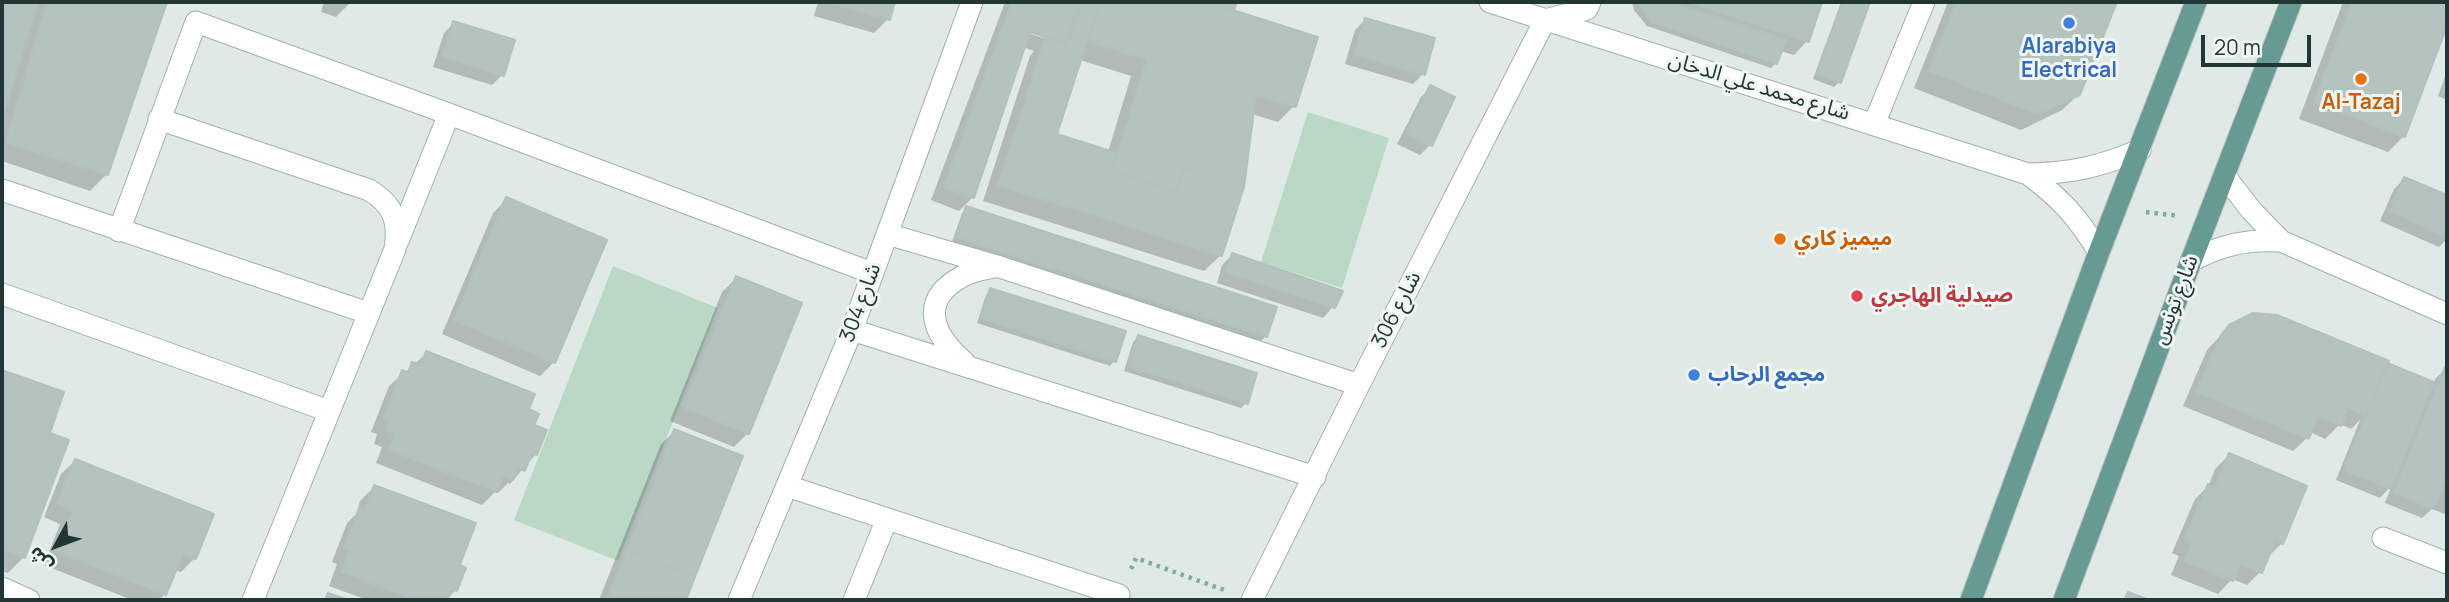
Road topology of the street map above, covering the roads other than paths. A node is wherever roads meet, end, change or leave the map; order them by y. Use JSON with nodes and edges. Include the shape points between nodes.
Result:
{"nodes":[{"id":1,"x":972,"y":2,"type":"edge"},
{"id":2,"x":1490,"y":2,"type":"edge"},
{"id":3,"x":1590,"y":2,"type":"edge"},
{"id":4,"x":1924,"y":2,"type":"edge"},
{"id":5,"x":2196,"y":2,"type":"edge"},
{"id":6,"x":2291,"y":2,"type":"edge"},
{"id":7,"x":1545,"y":20,"type":"junction"},
{"id":8,"x":449,"y":114,"type":"junction"},
{"id":9,"x":159,"y":119,"type":"junction"},
{"id":10,"x":1874,"y":124,"type":"junction"},
{"id":11,"x":2140,"y":150,"type":"junction"},
{"id":12,"x":2028,"y":174,"type":"junction"},
{"id":13,"x":2224,"y":176,"type":"junction"},
{"id":14,"x":2,"y":190,"type":"edge"},
{"id":15,"x":119,"y":231,"type":"junction"},
{"id":16,"x":887,"y":234,"type":"junction"},
{"id":17,"x":2281,"y":242,"type":"junction"},
{"id":18,"x":395,"y":249,"type":"junction"},
{"id":19,"x":2099,"y":252,"type":"junction"},
{"id":20,"x":2191,"y":261,"type":"junction"},
{"id":21,"x":997,"y":266,"type":"junction"},
{"id":22,"x":872,"y":273,"type":"junction"},
{"id":23,"x":2,"y":294,"type":"edge"},
{"id":24,"x":368,"y":313,"type":"junction"},
{"id":25,"x":2447,"y":314,"type":"edge"},
{"id":26,"x":852,"y":330,"type":"junction"},
{"id":27,"x":970,"y":366,"type":"junction"},
{"id":28,"x":1359,"y":385,"type":"junction"},
{"id":29,"x":329,"y":411,"type":"junction"},
{"id":30,"x":1315,"y":477,"type":"junction"},
{"id":31,"x":786,"y":486,"type":"junction"},
{"id":32,"x":887,"y":520,"type":"junction"},
{"id":33,"x":2383,"y":537,"type":"dead end"},
{"id":34,"x":2447,"y":563,"type":"edge"},
{"id":35,"x":2,"y":588,"type":"edge"},
{"id":36,"x":1118,"y":597,"type":"edge"},
{"id":37,"x":29,"y":600,"type":"edge"},
{"id":38,"x":253,"y":600,"type":"edge"},
{"id":39,"x":739,"y":600,"type":"edge"},
{"id":40,"x":854,"y":600,"type":"edge"},
{"id":41,"x":1252,"y":600,"type":"edge"},
{"id":42,"x":1971,"y":600,"type":"edge"},
{"id":43,"x":2064,"y":600,"type":"edge"}],
"edges":[{"from":1,"to":16,"type":"street","name":"شارع 304"},
{"from":2,"to":7,"type":"street","name":"شارع محمد علي الدخان"},
{"from":3,"to":7,"type":"street","via":[[1587,9]]},
{"from":4,"to":10,"type":"street"},
{"from":5,"to":11,"type":"main road"},
{"from":6,"to":13,"type":"main road","name":"شارع تونس"},
{"from":7,"to":10,"type":"street","name":"شارع محمد علي الدخان"},
{"from":7,"to":28,"type":"street","name":"شارع 306"},
{"from":8,"to":9,"type":"street","via":[[196,22]]},
{"from":8,"to":18,"type":"street"},
{"from":8,"to":22,"type":"street"},
{"from":9,"to":15,"type":"street"},
{"from":9,"to":18,"type":"street","via":[[369,190],[384,199],[393,214]]},
{"from":10,"to":12,"type":"street","name":"شارع محمد علي الدخان"},
{"from":11,"to":12,"type":"street","name":"شارع محمد علي الدخان","via":[[2104,165]]},
{"from":11,"to":19,"type":"main road"},
{"from":12,"to":19,"type":"street","name":"شارع محمد علي الدخان","via":[[2081,221]]},
{"from":13,"to":17,"type":"street"},
{"from":13,"to":20,"type":"main road","name":"شارع تونس"},
{"from":14,"to":15,"type":"street"},
{"from":15,"to":24,"type":"street"},
{"from":16,"to":21,"type":"street"},
{"from":16,"to":22,"type":"street","name":"شارع 304"},
{"from":17,"to":20,"type":"street","via":[[2234,243]]},
{"from":17,"to":25,"type":"street"},
{"from":18,"to":24,"type":"street"},
{"from":19,"to":42,"type":"main road"},
{"from":20,"to":43,"type":"main road","name":"شارع تونس"},
{"from":21,"to":27,"type":"street","via":[[964,275],[940,292],[933,318],[947,346]]},
{"from":21,"to":28,"type":"street"},
{"from":22,"to":26,"type":"street","name":"شارع 304"},
{"from":23,"to":29,"type":"street"},
{"from":24,"to":29,"type":"street"},
{"from":26,"to":27,"type":"street"},
{"from":26,"to":31,"type":"street","name":"شارع 304"},
{"from":27,"to":30,"type":"street"},
{"from":28,"to":30,"type":"street","name":"شارع 306"},
{"from":29,"to":38,"type":"street"},
{"from":30,"to":41,"type":"street","name":"شارع 306"},
{"from":31,"to":32,"type":"street"},
{"from":31,"to":39,"type":"street","name":"شارع 304"},
{"from":32,"to":36,"type":"street"},
{"from":32,"to":40,"type":"street"},
{"from":33,"to":34,"type":"street"},
{"from":35,"to":37,"type":"street"}]}
